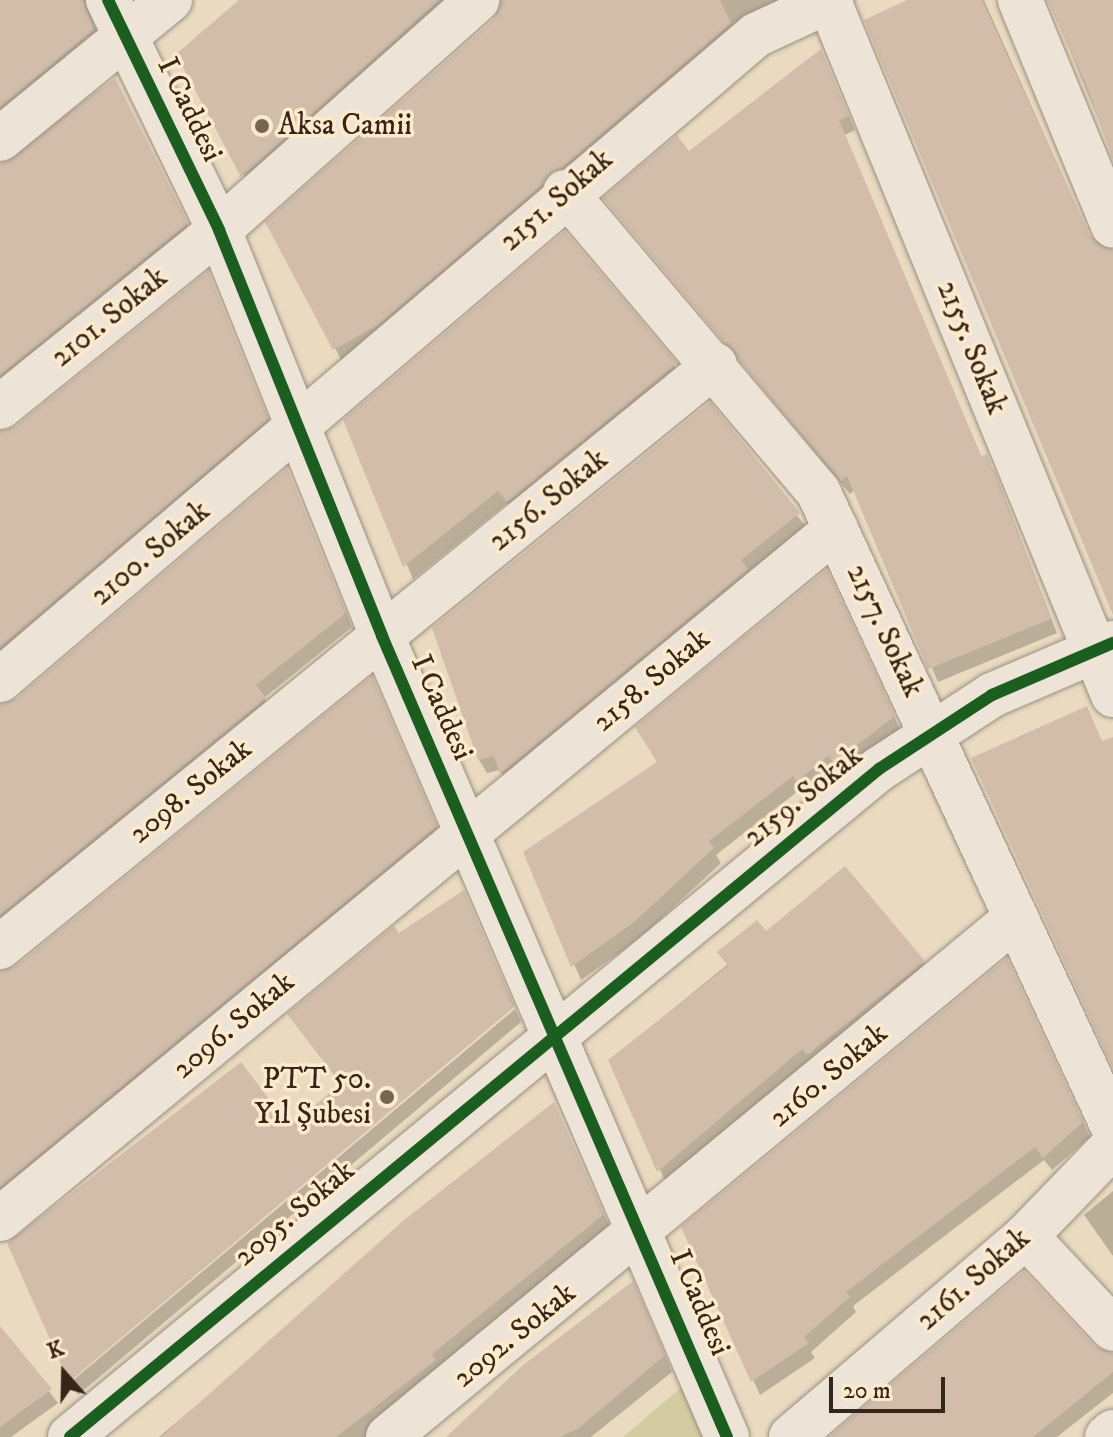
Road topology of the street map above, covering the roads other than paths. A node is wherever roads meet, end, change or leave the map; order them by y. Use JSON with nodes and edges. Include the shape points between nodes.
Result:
{"nodes":[{"id":1,"x":170,"y":0,"type":"edge"},
{"id":2,"x":477,"y":0,"type":"edge"},
{"id":3,"x":830,"y":0,"type":"edge"},
{"id":4,"x":1020,"y":0,"type":"edge"},
{"id":5,"x":748,"y":18,"type":"edge"},
{"id":6,"x":117,"y":19,"type":"edge"},
{"id":7,"x":0,"y":139,"type":"edge"},
{"id":8,"x":565,"y":192,"type":"junction"},
{"id":9,"x":1113,"y":226,"type":"edge"},
{"id":10,"x":219,"y":230,"type":"junction"},
{"id":11,"x":715,"y":365,"type":"junction"},
{"id":12,"x":0,"y":407,"type":"edge"},
{"id":13,"x":302,"y":428,"type":"junction"},
{"id":14,"x":836,"y":529,"type":"junction"},
{"id":15,"x":382,"y":636,"type":"junction"},
{"id":16,"x":1104,"y":647,"type":"edge"},
{"id":17,"x":0,"y":680,"type":"edge"},
{"id":18,"x":1113,"y":695,"type":"edge"},
{"id":19,"x":933,"y":734,"type":"junction"},
{"id":20,"x":468,"y":833,"type":"junction"},
{"id":21,"x":1016,"y":918,"type":"junction"},
{"id":22,"x":0,"y":947,"type":"edge"},
{"id":23,"x":554,"y":1031,"type":"junction"},
{"id":24,"x":1113,"y":1127,"type":"edge"},
{"id":25,"x":1113,"y":1146,"type":"edge"},
{"id":26,"x":0,"y":1219,"type":"edge"},
{"id":27,"x":642,"y":1234,"type":"junction"},
{"id":28,"x":1026,"y":1236,"type":"junction"},
{"id":29,"x":1113,"y":1329,"type":"edge"},
{"id":30,"x":1113,"y":1432,"type":"edge"},
{"id":31,"x":70,"y":1437,"type":"edge"},
{"id":32,"x":388,"y":1437,"type":"edge"},
{"id":33,"x":727,"y":1437,"type":"edge"},
{"id":34,"x":791,"y":1437,"type":"edge"},
{"id":35,"x":1107,"y":1437,"type":"edge"}],
"edges":[{"from":1,"to":6,"type":"street"},
{"from":2,"to":10,"type":"street","name":"2101. Sokak"},
{"from":3,"to":5,"type":"street","name":"2151. Sokak"},
{"from":3,"to":16,"type":"street","name":"2155. Sokak"},
{"from":4,"to":9,"type":"street"},
{"from":5,"to":8,"type":"street","name":"2151. Sokak"},
{"from":6,"to":7,"type":"street"},
{"from":6,"to":10,"type":"street","name":"I Caddesi"},
{"from":8,"to":11,"type":"street","name":"2157. Sokak"},
{"from":8,"to":13,"type":"street","name":"2151. Sokak"},
{"from":10,"to":12,"type":"street","name":"2101. Sokak"},
{"from":10,"to":13,"type":"street","name":"I Caddesi"},
{"from":11,"to":14,"type":"street","name":"2157. Sokak","via":[[773,429]]},
{"from":11,"to":15,"type":"street","name":"2156. Sokak"},
{"from":13,"to":15,"type":"street","name":"I Caddesi"},
{"from":13,"to":17,"type":"street","name":"2100. Sokak"},
{"from":14,"to":19,"type":"street","name":"2157. Sokak"},
{"from":14,"to":20,"type":"street","name":"2158. Sokak"},
{"from":15,"to":20,"type":"street","name":"I Caddesi"},
{"from":15,"to":22,"type":"street","name":"2098. Sokak"},
{"from":16,"to":18,"type":"street","name":"2155. Sokak"},
{"from":16,"to":19,"type":"street","name":"2159. Sokak","via":[[992,695]]},
{"from":19,"to":21,"type":"street","name":"2157. Sokak"},
{"from":19,"to":23,"type":"street","name":"2159. Sokak"},
{"from":20,"to":23,"type":"street","name":"I Caddesi"},
{"from":20,"to":26,"type":"street","name":"2096. Sokak"},
{"from":21,"to":24,"type":"street","name":"2157. Sokak"},
{"from":21,"to":27,"type":"street","name":"2160. Sokak"},
{"from":23,"to":27,"type":"street","name":"I Caddesi"},
{"from":23,"to":31,"type":"street","name":"2095. Sokak"},
{"from":25,"to":28,"type":"street","name":"2161. Sokak"},
{"from":27,"to":32,"type":"street","name":"2092. Sokak"},
{"from":27,"to":33,"type":"street","name":"I Caddesi"},
{"from":28,"to":29,"type":"street"},
{"from":28,"to":34,"type":"street","name":"2161. Sokak"},
{"from":30,"to":35,"type":"street"}]}
